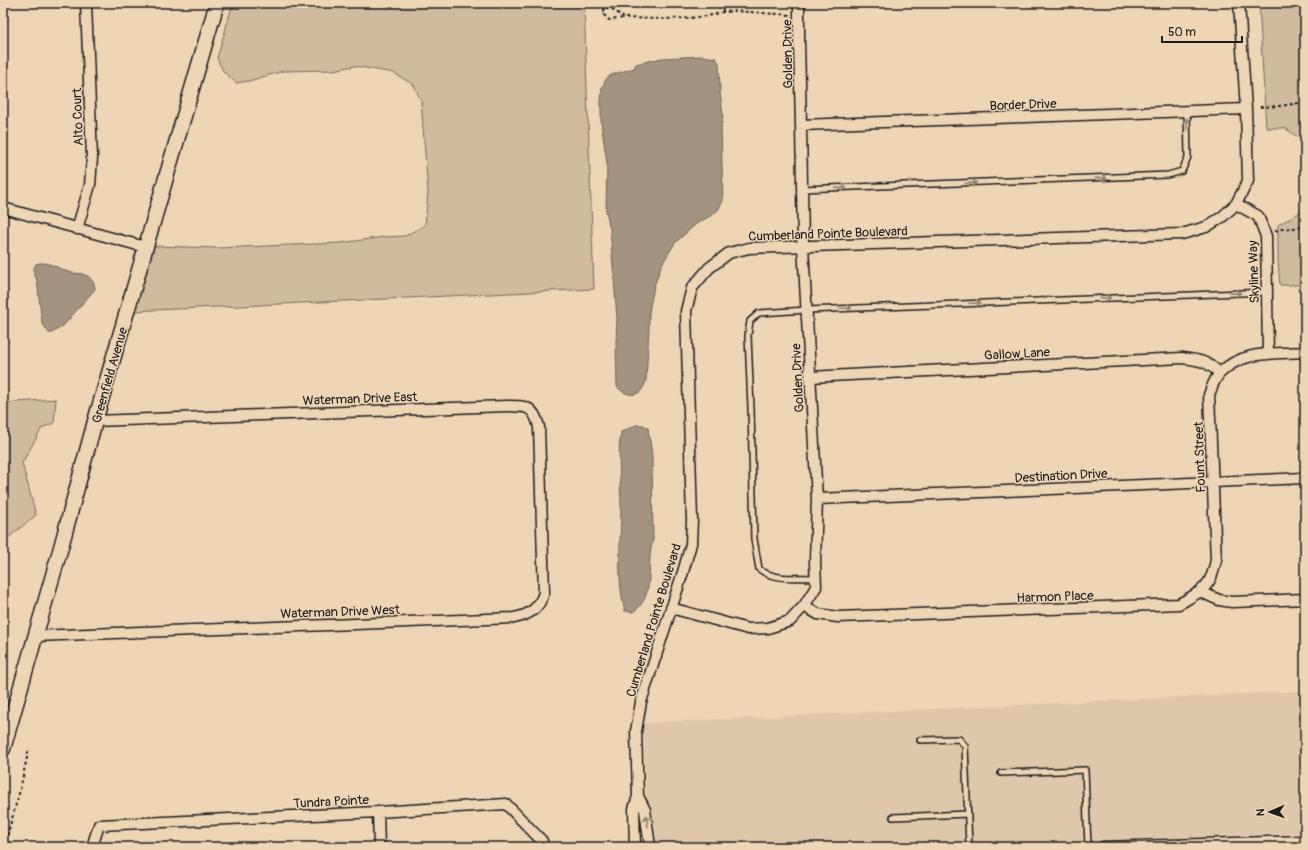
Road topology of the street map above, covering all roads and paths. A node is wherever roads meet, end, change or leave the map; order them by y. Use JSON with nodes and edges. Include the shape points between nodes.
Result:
{"nodes":[{"id":1,"x":86,"y":3,"type":"edge"},
{"id":2,"x":217,"y":3,"type":"edge"},
{"id":3,"x":723,"y":3,"type":"edge"},
{"id":4,"x":799,"y":3,"type":"edge"},
{"id":5,"x":1239,"y":3,"type":"edge"},
{"id":6,"x":723,"y":12,"type":"junction"},
{"id":7,"x":799,"y":16,"type":"junction"},
{"id":8,"x":624,"y":18,"type":"junction"},
{"id":9,"x":1305,"y":102,"type":"edge"},
{"id":10,"x":1260,"y":107,"type":"dead end"},
{"id":11,"x":1246,"y":109,"type":"junction"},
{"id":12,"x":1187,"y":111,"type":"junction"},
{"id":13,"x":802,"y":125,"type":"junction"},
{"id":14,"x":802,"y":189,"type":"junction"},
{"id":15,"x":1236,"y":204,"type":"junction"},
{"id":16,"x":3,"y":208,"type":"edge"},
{"id":17,"x":1305,"y":227,"type":"edge"},
{"id":18,"x":77,"y":229,"type":"junction"},
{"id":19,"x":1274,"y":231,"type":"dead end"},
{"id":20,"x":803,"y":246,"type":"junction"},
{"id":21,"x":145,"y":247,"type":"junction"},
{"id":22,"x":1267,"y":292,"type":"junction"},
{"id":23,"x":806,"y":310,"type":"junction"},
{"id":24,"x":1305,"y":352,"type":"edge"},
{"id":25,"x":1268,"y":354,"type":"junction"},
{"id":26,"x":1220,"y":373,"type":"junction"},
{"id":27,"x":810,"y":377,"type":"junction"},
{"id":28,"x":95,"y":421,"type":"junction"},
{"id":29,"x":1305,"y":478,"type":"edge"},
{"id":30,"x":1213,"y":482,"type":"junction"},
{"id":31,"x":817,"y":499,"type":"junction"},
{"id":32,"x":541,"y":502,"type":"joint"},
{"id":33,"x":816,"y":578,"type":"junction"},
{"id":34,"x":1201,"y":592,"type":"junction"},
{"id":35,"x":1305,"y":599,"type":"edge"},
{"id":36,"x":804,"y":606,"type":"junction"},
{"id":37,"x":671,"y":608,"type":"junction"},
{"id":38,"x":35,"y":636,"type":"junction"},
{"id":39,"x":4,"y":740,"type":"edge"},
{"id":40,"x":920,"y":740,"type":"dead end"},
{"id":41,"x":29,"y":748,"type":"dead end"},
{"id":42,"x":1001,"y":773,"type":"dead end"},
{"id":43,"x":638,"y":796,"type":"junction"},
{"id":44,"x":378,"y":812,"type":"junction"},
{"id":45,"x":968,"y":814,"type":"junction"},
{"id":46,"x":892,"y":817,"type":"dead end"},
{"id":47,"x":1305,"y":841,"type":"edge"},
{"id":48,"x":1286,"y":844,"type":"edge"},
{"id":49,"x":1161,"y":846,"type":"edge"},
{"id":50,"x":4,"y":847,"type":"edge"},
{"id":51,"x":92,"y":847,"type":"edge"},
{"id":52,"x":379,"y":847,"type":"edge"},
{"id":53,"x":542,"y":847,"type":"edge"},
{"id":54,"x":635,"y":847,"type":"edge"},
{"id":55,"x":650,"y":847,"type":"edge"},
{"id":56,"x":969,"y":847,"type":"edge"},
{"id":57,"x":1088,"y":847,"type":"edge"},
{"id":58,"x":1103,"y":847,"type":"edge"}],
"edges":[{"from":1,"to":18,"type":"street","name":"Alto Court","via":[[92,158],[90,184]]},
{"from":2,"to":21,"type":"main road","name":"Greenfield Avenue"},
{"from":3,"to":6,"type":"path"},
{"from":4,"to":7,"type":"street","name":"Golden Drive"},
{"from":5,"to":11,"type":"street","name":"Cumberland Pointe Boulevard"},
{"from":6,"to":7,"type":"path","via":[[745,11]]},
{"from":6,"to":8,"type":"path","via":[[689,18]]},
{"from":7,"to":13,"type":"street","name":"Golden Drive"},
{"from":8,"to":8,"type":"path","via":[[609,20],[604,15],[604,8],[611,8]]},
{"from":9,"to":10,"type":"path"},
{"from":11,"to":12,"type":"street","name":"Border Drive"},
{"from":11,"to":15,"type":"street","name":"Cumberland Pointe Boulevard","via":[[1248,181]]},
{"from":12,"to":13,"type":"street","name":"Border Drive"},
{"from":14,"to":12,"type":"lane","one_way":true,"via":[[1168,175],[1182,171],[1188,158]]},
{"from":13,"to":14,"type":"street","name":"Golden Drive"},
{"from":14,"to":20,"type":"street","name":"Golden Drive"},
{"from":15,"to":20,"type":"street","name":"Cumberland Pointe Boulevard","via":[[1206,227],[1182,234]]},
{"from":15,"to":22,"type":"street","name":"Skyline Way","via":[[1258,216],[1266,236]]},
{"from":16,"to":18,"type":"street"},
{"from":17,"to":19,"type":"path"},
{"from":18,"to":21,"type":"street"},
{"from":20,"to":23,"type":"street","name":"Golden Drive"},
{"from":20,"to":37,"type":"street","name":"Cumberland Pointe Boulevard","via":[[749,248],[729,253],[709,268],[692,288],[686,311],[691,544]]},
{"from":21,"to":28,"type":"main road","name":"Greenfield Avenue"},
{"from":23,"to":22,"type":"lane","one_way":true},
{"from":22,"to":25,"type":"street","name":"Skyline Way"},
{"from":23,"to":27,"type":"street","name":"Golden Drive"},
{"from":23,"to":33,"type":"lane","via":[[758,313],[750,321],[748,336],[754,539],[759,569],[764,573],[780,577]]},
{"from":24,"to":25,"type":"street"},
{"from":25,"to":26,"type":"street","name":"Fount Street","via":[[1236,360]]},
{"from":26,"to":27,"type":"street","name":"Gallow Lane","via":[[1201,360],[1182,358]]},
{"from":26,"to":30,"type":"street","name":"Fount Street","via":[[1209,395]]},
{"from":27,"to":31,"type":"street","name":"Golden Drive"},
{"from":28,"to":32,"type":"street","name":"Waterman Drive East","via":[[523,406],[534,413],[539,427]]},
{"from":28,"to":38,"type":"main road","name":"Greenfield Avenue"},
{"from":29,"to":30,"type":"street","name":"Destination Drive"},
{"from":30,"to":31,"type":"street","name":"Destination Drive"},
{"from":30,"to":34,"type":"street","name":"Fount Street","via":[[1216,560],[1214,572]]},
{"from":31,"to":33,"type":"street","name":"Golden Drive"},
{"from":32,"to":38,"type":"street","name":"Waterman Drive West","via":[[544,592],[537,606],[524,616],[507,619]]},
{"from":33,"to":36,"type":"street","name":"Golden Drive","via":[[816,587]]},
{"from":34,"to":35,"type":"street","via":[[1219,600],[1232,602]]},
{"from":34,"to":36,"type":"street","name":"Harmon Place","via":[[1179,604],[838,617],[818,614]]},
{"from":36,"to":37,"type":"street","name":"Golden Drive","via":[[790,621],[768,628],[748,628]]},
{"from":37,"to":43,"type":"street","name":"Cumberland Pointe Boulevard","via":[[638,718]]},
{"from":38,"to":39,"type":"main road","name":"Greenfield Avenue"},
{"from":40,"to":45,"type":"lane","via":[[959,739],[965,746]]},
{"from":41,"to":50,"type":"path"},
{"from":42,"to":57,"type":"lane","via":[[1085,770]]},
{"from":43,"to":54,"type":"street","name":"Cumberland Pointe Boulevard","via":[[634,809]]},
{"from":55,"to":43,"type":"street","name":"Cumberland Pointe Boulevard","one_way":true,"via":[[645,810]]},
{"from":44,"to":51,"type":"street","name":"Tundra Pointe","via":[[99,825]]},
{"from":44,"to":52,"type":"street"},
{"from":44,"to":53,"type":"street","name":"Tundra Pointe","via":[[506,804],[542,841]]},
{"from":45,"to":46,"type":"lane"},
{"from":45,"to":56,"type":"lane"},
{"from":47,"to":48,"type":"street"},
{"from":48,"to":49,"type":"street"},
{"from":49,"to":58,"type":"street"}]}
